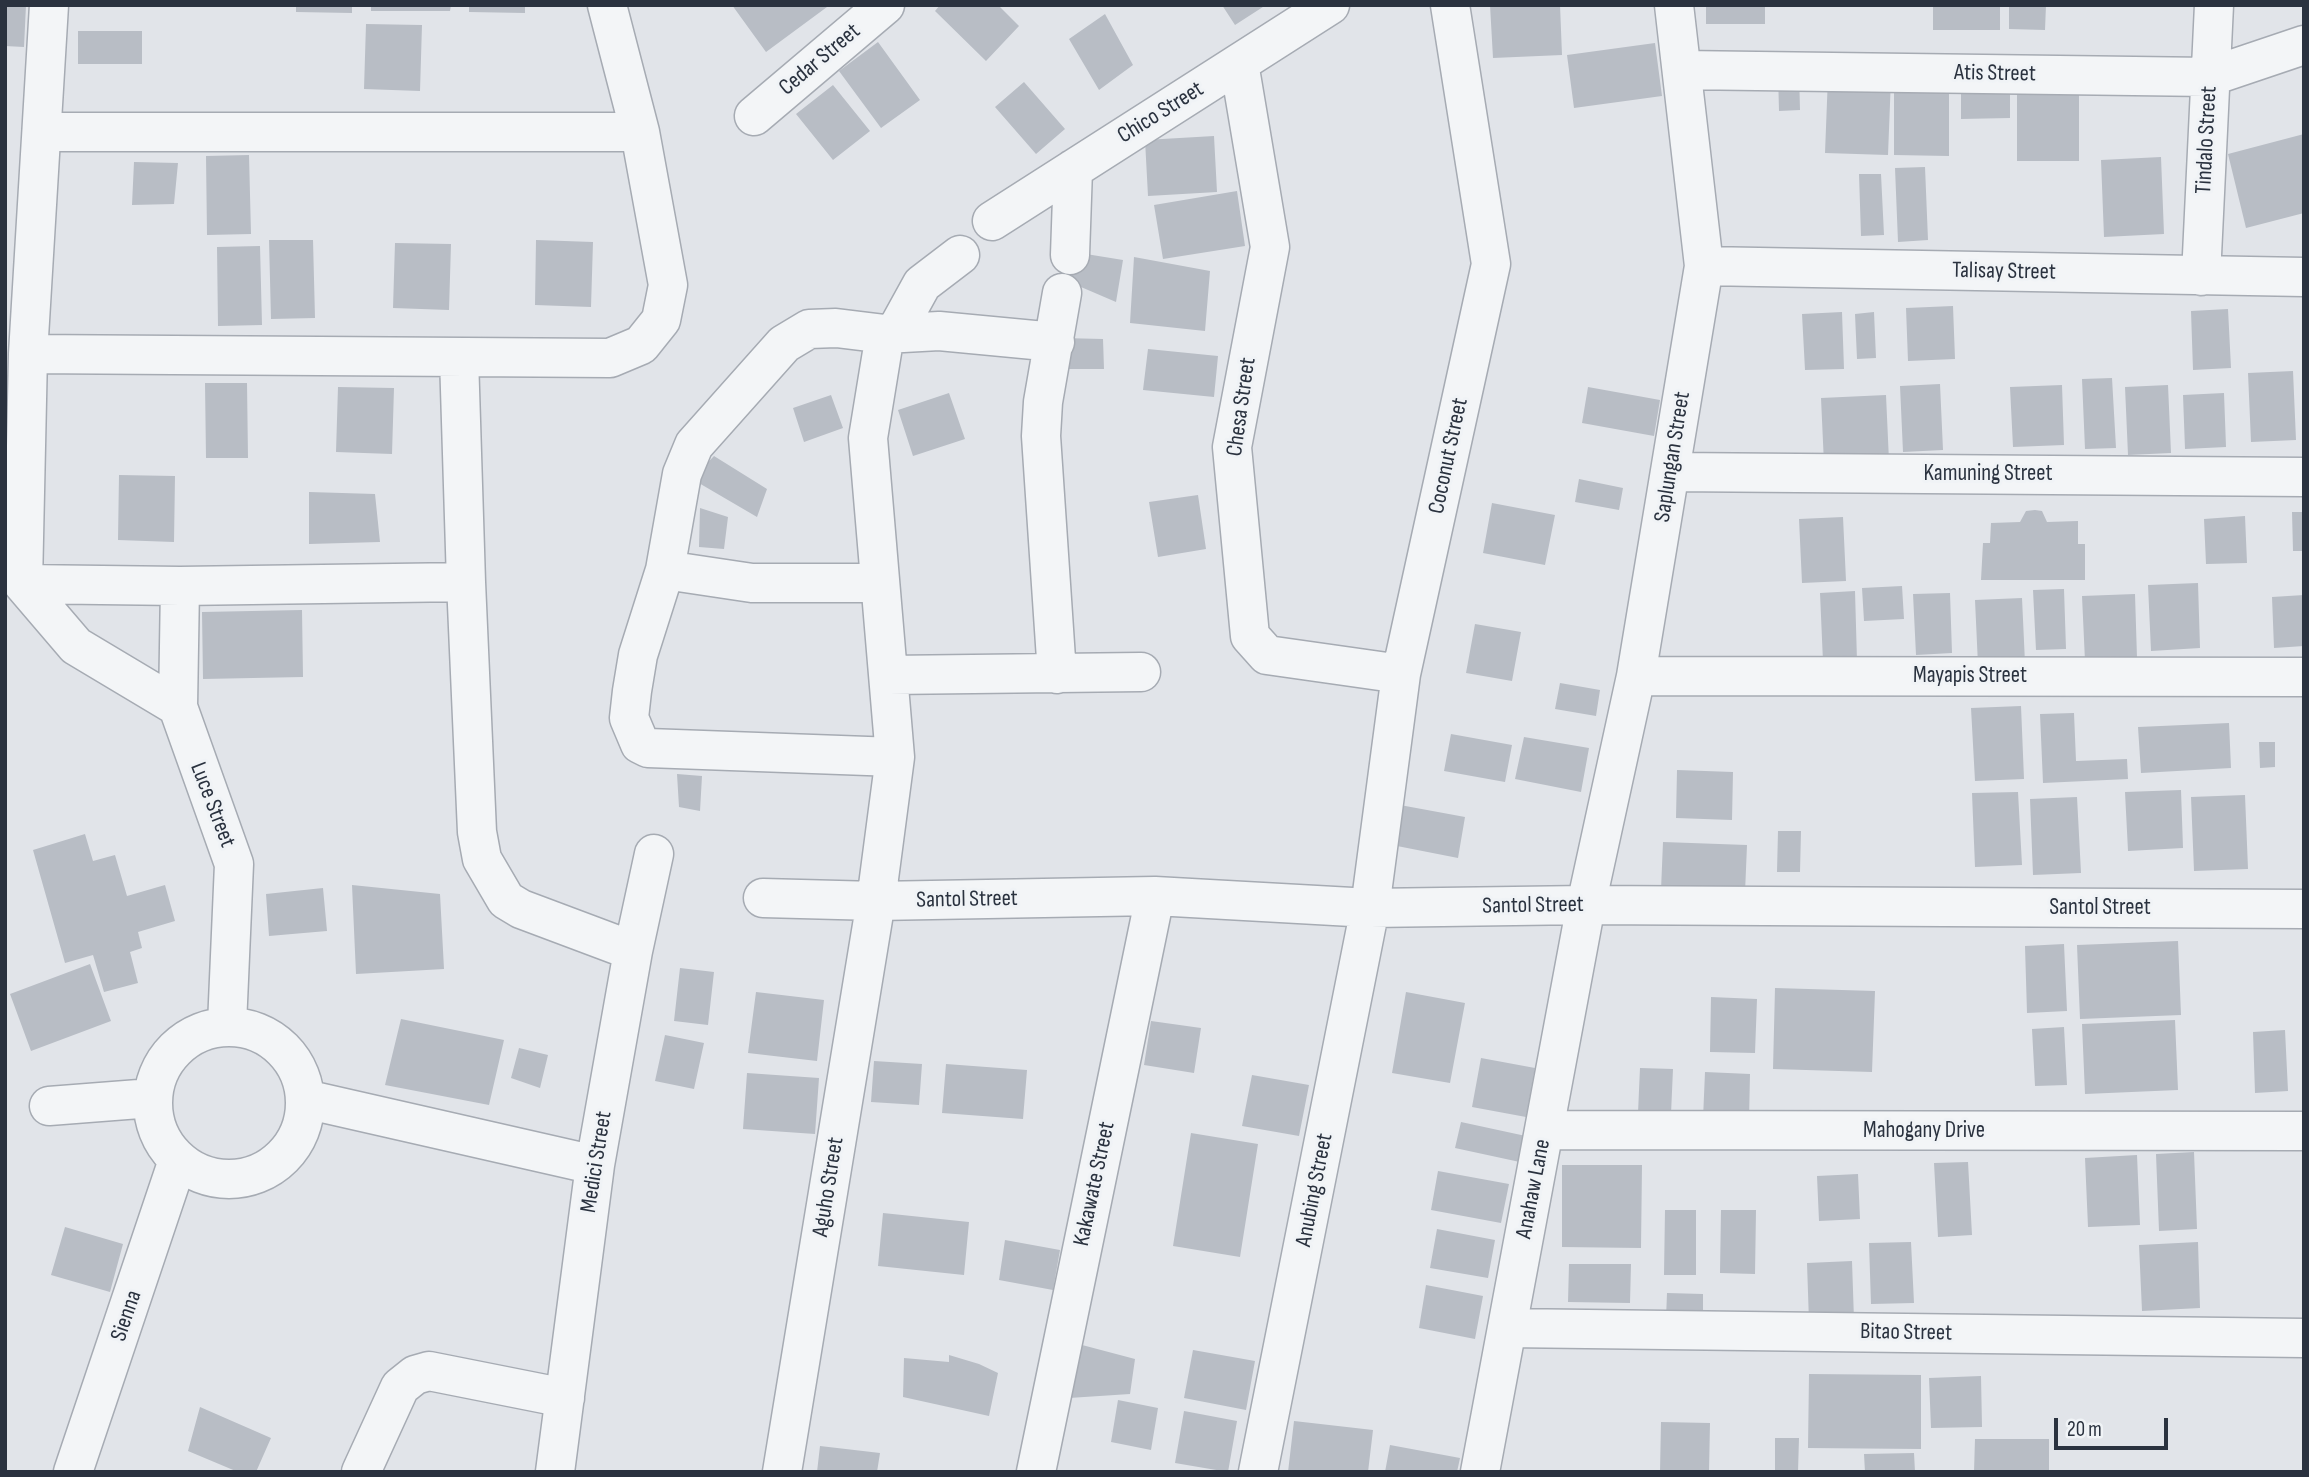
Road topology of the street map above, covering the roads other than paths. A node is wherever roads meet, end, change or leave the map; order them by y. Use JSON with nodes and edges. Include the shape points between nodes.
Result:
{"nodes":[{"id":1,"x":49,"y":5,"type":"edge"},
{"id":2,"x":607,"y":5,"type":"edge"},
{"id":3,"x":1330,"y":5,"type":"edge"},
{"id":4,"x":1450,"y":5,"type":"edge"},
{"id":5,"x":1674,"y":5,"type":"edge"},
{"id":6,"x":2214,"y":5,"type":"edge"},
{"id":7,"x":881,"y":6,"type":"edge"},
{"id":8,"x":2304,"y":45,"type":"edge"},
{"id":9,"x":1239,"y":63,"type":"junction"},
{"id":10,"x":1682,"y":70,"type":"junction"},
{"id":11,"x":2210,"y":77,"type":"junction"},
{"id":12,"x":754,"y":116,"type":"dead end"},
{"id":13,"x":43,"y":132,"type":"junction"},
{"id":14,"x":640,"y":132,"type":"junction"},
{"id":15,"x":1073,"y":169,"type":"junction"},
{"id":16,"x":992,"y":221,"type":"dead end"},
{"id":17,"x":960,"y":255,"type":"dead end"},
{"id":18,"x":1070,"y":255,"type":"dead end"},
{"id":19,"x":1704,"y":266,"type":"junction"},
{"id":20,"x":2201,"y":276,"type":"junction"},
{"id":21,"x":2304,"y":277,"type":"edge"},
{"id":22,"x":1062,"y":293,"type":"dead end"},
{"id":23,"x":890,"y":333,"type":"junction"},
{"id":24,"x":1055,"y":342,"type":"junction"},
{"id":25,"x":28,"y":354,"type":"junction"},
{"id":26,"x":458,"y":357,"type":"junction"},
{"id":27,"x":1671,"y":472,"type":"junction"},
{"id":28,"x":2304,"y":477,"type":"edge"},
{"id":29,"x":665,"y":570,"type":"junction"},
{"id":30,"x":466,"y":582,"type":"junction"},
{"id":31,"x":878,"y":583,"type":"junction"},
{"id":32,"x":23,"y":584,"type":"junction"},
{"id":33,"x":180,"y":586,"type":"junction"},
{"id":34,"x":1141,"y":672,"type":"dead end"},
{"id":35,"x":1057,"y":674,"type":"junction"},
{"id":36,"x":1401,"y":674,"type":"junction"},
{"id":37,"x":889,"y":675,"type":"junction"},
{"id":38,"x":1636,"y":676,"type":"junction"},
{"id":39,"x":2304,"y":677,"type":"edge"},
{"id":40,"x":178,"y":707,"type":"junction"},
{"id":41,"x":895,"y":757,"type":"junction"},
{"id":42,"x":654,"y":854,"type":"dead end"},
{"id":43,"x":1155,"y":896,"type":"junction"},
{"id":44,"x":763,"y":898,"type":"dead end"},
{"id":45,"x":876,"y":901,"type":"junction"},
{"id":46,"x":1586,"y":905,"type":"junction"},
{"id":47,"x":1370,"y":908,"type":"junction"},
{"id":48,"x":2304,"y":909,"type":"edge"},
{"id":49,"x":633,"y":951,"type":"junction"},
{"id":50,"x":228,"y":1026,"type":"junction"},
{"id":51,"x":152,"y":1098,"type":"junction"},
{"id":52,"x":305,"y":1099,"type":"junction"},
{"id":53,"x":49,"y":1106,"type":"dead end"},
{"id":54,"x":1545,"y":1130,"type":"junction"},
{"id":55,"x":2304,"y":1131,"type":"edge"},
{"id":56,"x":178,"y":1160,"type":"junction"},
{"id":57,"x":595,"y":1165,"type":"junction"},
{"id":58,"x":1507,"y":1328,"type":"junction"},
{"id":59,"x":2304,"y":1338,"type":"edge"},
{"id":60,"x":565,"y":1398,"type":"junction"},
{"id":61,"x":73,"y":1472,"type":"edge"},
{"id":62,"x":361,"y":1472,"type":"edge"},
{"id":63,"x":555,"y":1472,"type":"edge"},
{"id":64,"x":782,"y":1472,"type":"edge"},
{"id":65,"x":1035,"y":1472,"type":"edge"},
{"id":66,"x":1258,"y":1472,"type":"edge"},
{"id":67,"x":1480,"y":1472,"type":"edge"}],
"edges":[{"from":1,"to":13,"type":"street"},
{"from":2,"to":14,"type":"street"},
{"from":3,"to":9,"type":"street","name":"Chico Street"},
{"from":4,"to":36,"type":"street","name":"Coconut Street","via":[[1491,264]]},
{"from":5,"to":10,"type":"street","name":"Saplungan Street"},
{"from":6,"to":11,"type":"street","name":"Tindalo Street"},
{"from":7,"to":12,"type":"street","name":"Cedar Street"},
{"from":8,"to":11,"type":"street","name":"Atis Street"},
{"from":9,"to":15,"type":"street","name":"Chico Street"},
{"from":9,"to":36,"type":"street","name":"Chesa Street","via":[[1270,247],[1232,447],[1250,636],[1267,655]]},
{"from":10,"to":11,"type":"street","name":"Atis Street"},
{"from":10,"to":19,"type":"street","name":"Saplungan Street"},
{"from":11,"to":20,"type":"street","name":"Tindalo Street"},
{"from":13,"to":14,"type":"street"},
{"from":13,"to":25,"type":"street"},
{"from":14,"to":26,"type":"street","via":[[668,285],[661,320],[641,345],[610,358]]},
{"from":15,"to":16,"type":"street","name":"Chico Street"},
{"from":15,"to":18,"type":"street"},
{"from":17,"to":23,"type":"street","name":"Aguho Street","via":[[922,284]]},
{"from":19,"to":20,"type":"street","name":"Talisay Street"},
{"from":19,"to":27,"type":"street","name":"Saplungan Street"},
{"from":20,"to":21,"type":"street","name":"Talisay Street"},
{"from":22,"to":24,"type":"street"},
{"from":23,"to":24,"type":"street","via":[[939,331]]},
{"from":23,"to":29,"type":"street","via":[[809,329],[784,344],[694,445],[682,474]]},
{"from":23,"to":31,"type":"street","name":"Aguho Street","via":[[868,438]]},
{"from":24,"to":35,"type":"street","via":[[1041,436]]},
{"from":25,"to":26,"type":"street"},
{"from":25,"to":32,"type":"street"},
{"from":26,"to":30,"type":"street"},
{"from":27,"to":28,"type":"street","name":"Kamuning Street"},
{"from":27,"to":38,"type":"street","name":"Saplungan Street"},
{"from":29,"to":31,"type":"street","via":[[752,583]]},
{"from":29,"to":41,"type":"street","via":[[638,655],[632,691],[629,718],[640,744],[648,748]]},
{"from":30,"to":33,"type":"street"},
{"from":30,"to":49,"type":"street","via":[[482,859],[497,889],[514,904]]},
{"from":31,"to":37,"type":"street","name":"Aguho Street"},
{"from":32,"to":33,"type":"street"},
{"from":32,"to":40,"type":"street","via":[[76,646]]},
{"from":33,"to":40,"type":"street","name":"Luce Street"},
{"from":34,"to":35,"type":"street"},
{"from":35,"to":37,"type":"street"},
{"from":36,"to":47,"type":"street","name":"Coconut Street"},
{"from":37,"to":41,"type":"street","name":"Aguho Street"},
{"from":38,"to":39,"type":"street","name":"Mayapis Street"},
{"from":38,"to":46,"type":"street","name":"Saplungan Street"},
{"from":40,"to":50,"type":"street","name":"Luce Street","via":[[234,864]]},
{"from":41,"to":45,"type":"street","name":"Aguho Street"},
{"from":42,"to":49,"type":"street","name":"Medici Street"},
{"from":43,"to":45,"type":"street","name":"Santol Street"},
{"from":43,"to":47,"type":"street","name":"Santol Street"},
{"from":43,"to":65,"type":"street","name":"Kakawate Street"},
{"from":44,"to":45,"type":"street","name":"Santol Street"},
{"from":45,"to":64,"type":"street","name":"Aguho Street"},
{"from":46,"to":47,"type":"street","name":"Santol Street"},
{"from":46,"to":48,"type":"street","name":"Santol Street"},
{"from":46,"to":54,"type":"street","name":"Anahaw Lane"},
{"from":47,"to":66,"type":"street","name":"Anubing Street"},
{"from":49,"to":57,"type":"street","name":"Medici Street"},
{"from":50,"to":51,"type":"street","via":[[205,1030],[168,1055]]},
{"from":50,"to":52,"type":"street","via":[[251,1029],[289,1055],[301,1076]]},
{"from":51,"to":53,"type":"street"},
{"from":51,"to":56,"type":"street","via":[[154,1121],[163,1143]]},
{"from":52,"to":56,"type":"street","via":[[302,1125],[291,1147],[272,1166],[249,1177],[224,1180],[199,1174]]},
{"from":52,"to":57,"type":"street"},
{"from":54,"to":55,"type":"street","name":"Mahogany Drive"},
{"from":54,"to":58,"type":"street","name":"Anahaw Lane"},
{"from":56,"to":61,"type":"street","name":"Sienna"},
{"from":57,"to":60,"type":"street","name":"Medici Street"},
{"from":58,"to":59,"type":"street","name":"Bitao Street"},
{"from":58,"to":67,"type":"street","name":"Anahaw Lane"},
{"from":60,"to":62,"type":"street","via":[[429,1371],[415,1375],[400,1387]]},
{"from":60,"to":63,"type":"street","name":"Medici Street"}]}
